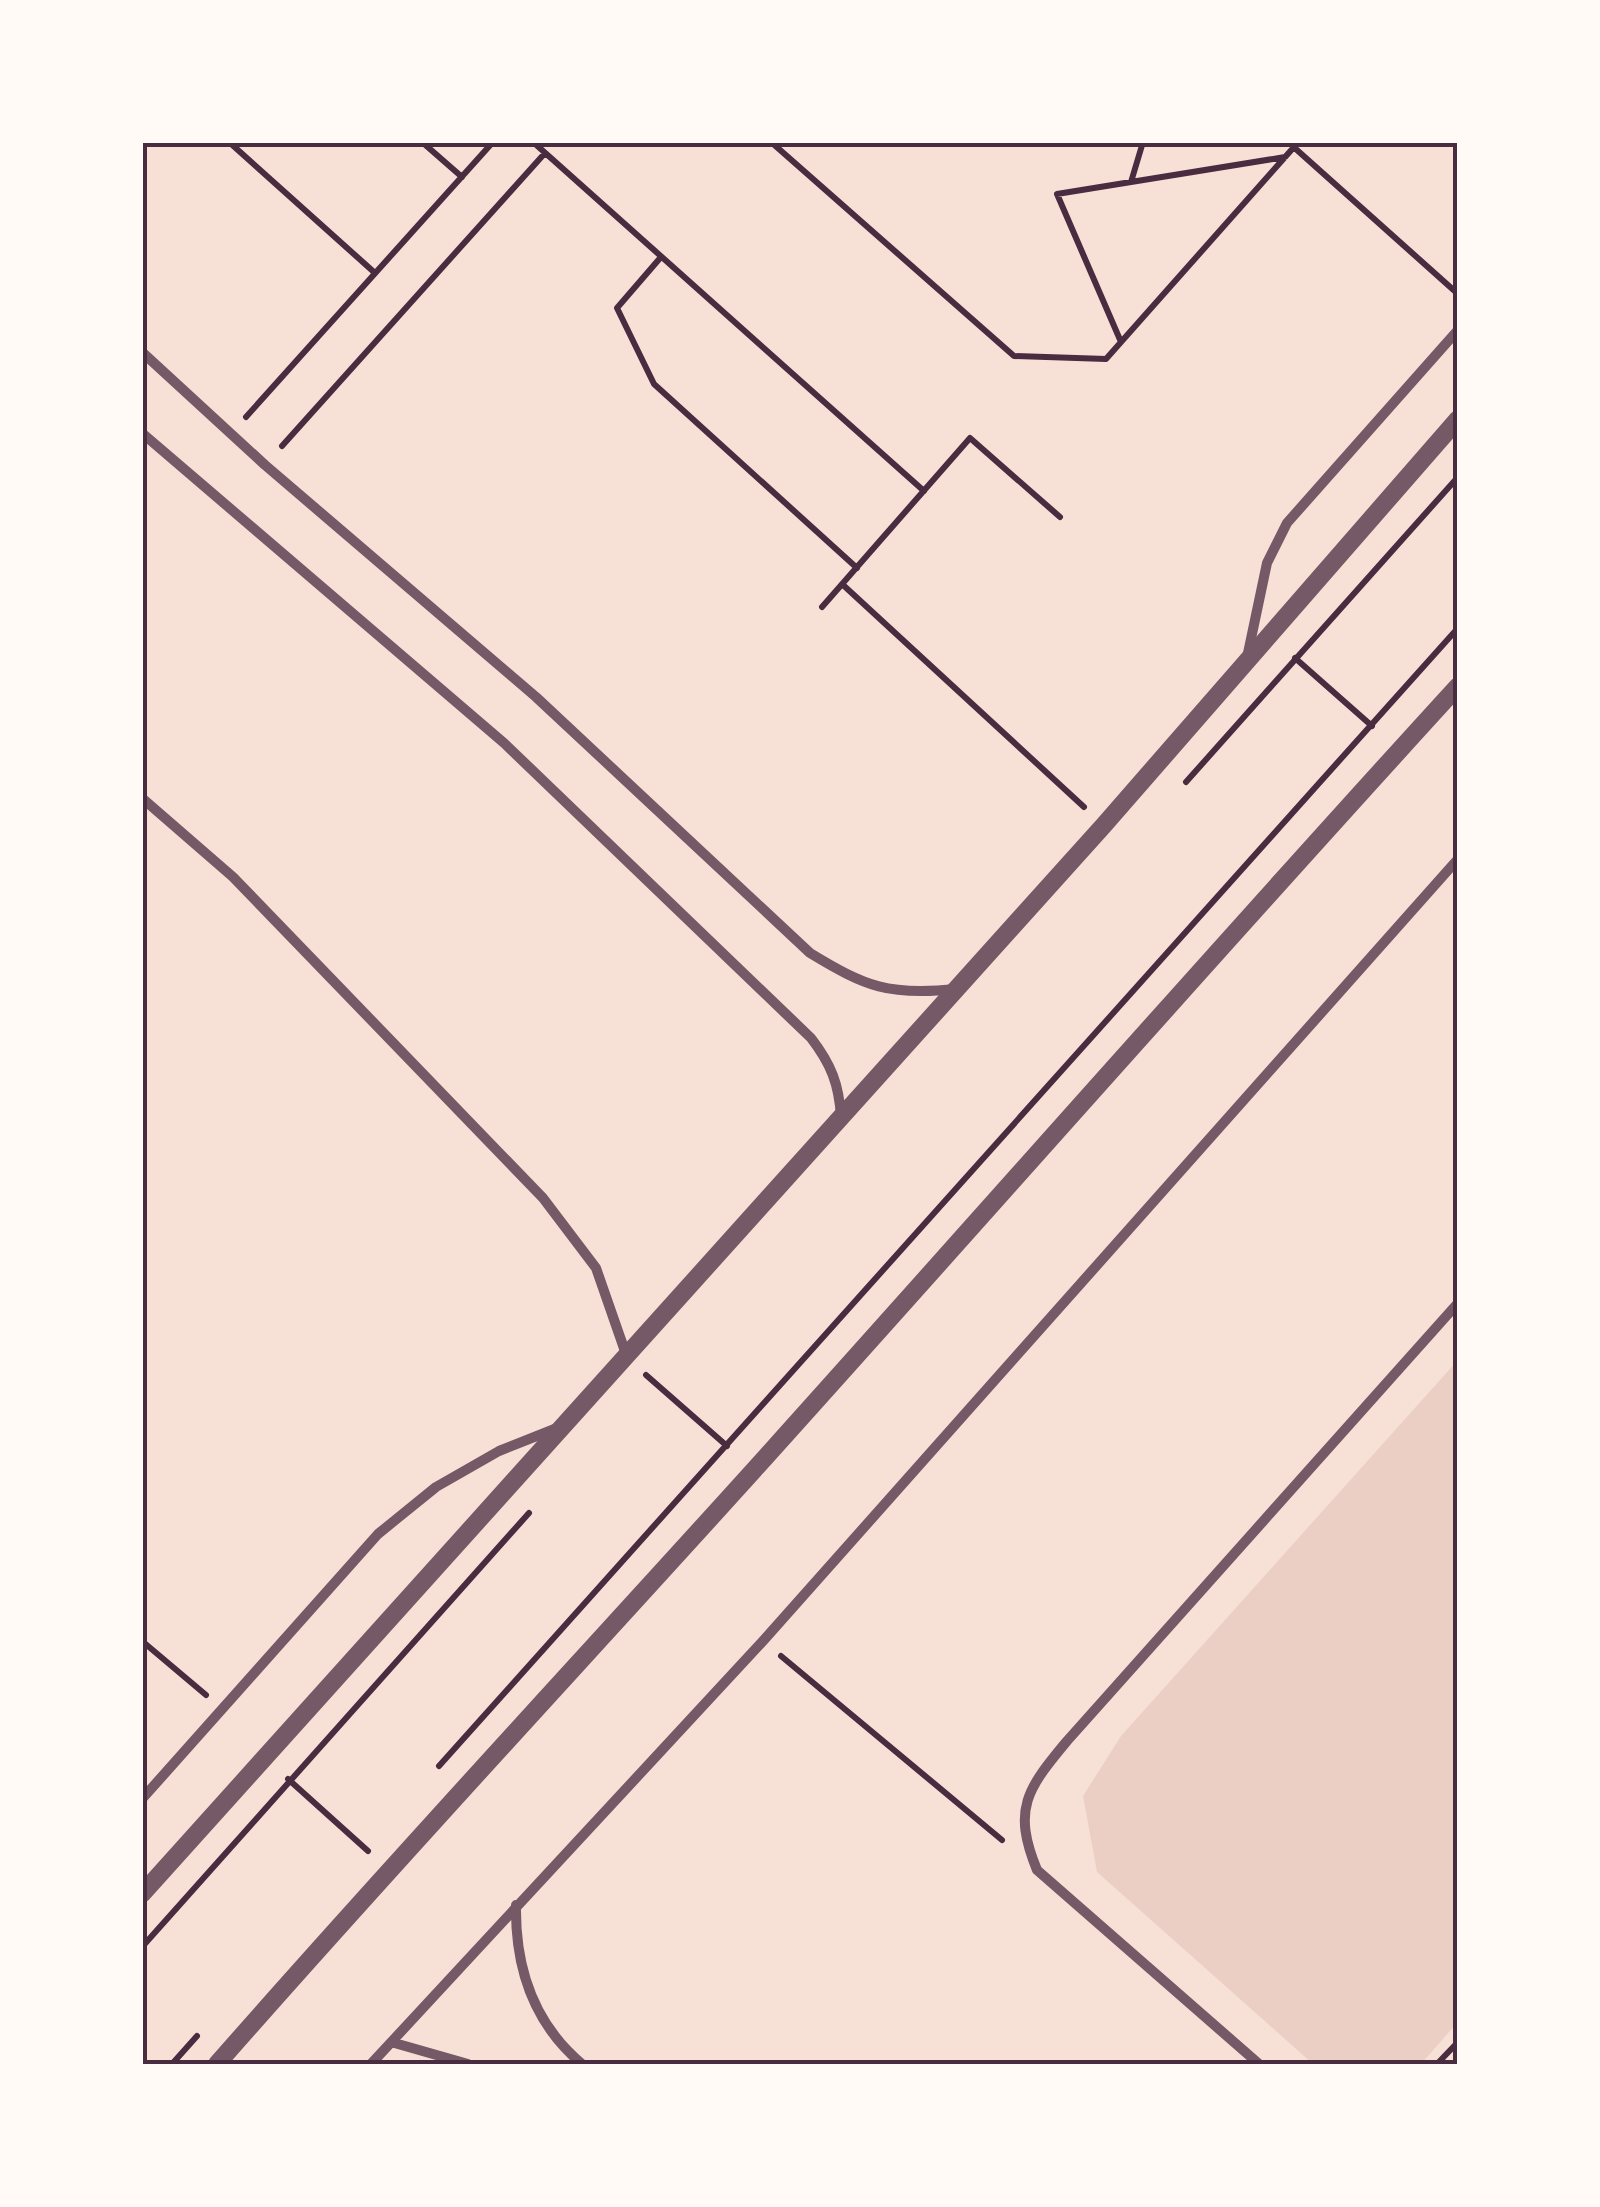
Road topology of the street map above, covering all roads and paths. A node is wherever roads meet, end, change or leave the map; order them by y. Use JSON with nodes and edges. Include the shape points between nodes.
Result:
{"nodes":[{"id":1,"x":229,"y":142,"type":"edge"},
{"id":2,"x":422,"y":142,"type":"edge"},
{"id":3,"x":493,"y":142,"type":"edge"},
{"id":4,"x":533,"y":142,"type":"edge"},
{"id":5,"x":771,"y":142,"type":"edge"},
{"id":6,"x":1143,"y":142,"type":"edge"},
{"id":7,"x":1291,"y":145,"type":"edge"},
{"id":8,"x":545,"y":154,"type":"junction"},
{"id":9,"x":1286,"y":157,"type":"junction"},
{"id":10,"x":462,"y":177,"type":"junction"},
{"id":11,"x":1131,"y":182,"type":"junction"},
{"id":12,"x":661,"y":257,"type":"junction"},
{"id":13,"x":375,"y":273,"type":"junction"},
{"id":14,"x":1458,"y":294,"type":"edge"},
{"id":15,"x":1458,"y":330,"type":"edge"},
{"id":16,"x":1121,"y":342,"type":"junction"},
{"id":17,"x":142,"y":352,"type":"edge"},
{"id":18,"x":1458,"y":419,"type":"edge"},
{"id":19,"x":142,"y":433,"type":"edge"},
{"id":20,"x":231,"y":434,"type":"junction"},
{"id":21,"x":142,"y":444,"type":"edge"},
{"id":22,"x":156,"y":446,"type":"junction"},
{"id":23,"x":265,"y":465,"type":"junction"},
{"id":24,"x":924,"y":491,"type":"junction"},
{"id":25,"x":1060,"y":517,"type":"dead end"},
{"id":26,"x":856,"y":568,"type":"junction"},
{"id":27,"x":842,"y":584,"type":"junction"},
{"id":28,"x":822,"y":607,"type":"dead end"},
{"id":29,"x":1458,"y":628,"type":"edge"},
{"id":30,"x":1268,"y":635,"type":"junction"},
{"id":31,"x":1247,"y":659,"type":"junction"},
{"id":32,"x":1458,"y":686,"type":"edge"},
{"id":33,"x":1371,"y":726,"type":"junction"},
{"id":34,"x":1398,"y":750,"type":"junction"},
{"id":35,"x":142,"y":798,"type":"edge"},
{"id":36,"x":1104,"y":825,"type":"junction"},
{"id":37,"x":1458,"y":860,"type":"edge"},
{"id":38,"x":957,"y":989,"type":"junction"},
{"id":39,"x":841,"y":1120,"type":"junction"},
{"id":40,"x":1458,"y":1303,"type":"edge"},
{"id":41,"x":627,"y":1358,"type":"junction"},
{"id":42,"x":567,"y":1424,"type":"junction"},
{"id":43,"x":728,"y":1446,"type":"junction"},
{"id":44,"x":754,"y":1470,"type":"junction"},
{"id":45,"x":142,"y":1641,"type":"edge"},
{"id":46,"x":762,"y":1641,"type":"junction"},
{"id":47,"x":222,"y":1709,"type":"junction"},
{"id":48,"x":265,"y":1758,"type":"junction"},
{"id":49,"x":430,"y":1777,"type":"dead end"},
{"id":50,"x":142,"y":1799,"type":"edge"},
{"id":51,"x":378,"y":1834,"type":"dead end"},
{"id":52,"x":366,"y":1848,"type":"junction"},
{"id":53,"x":353,"y":1863,"type":"dead end"},
{"id":54,"x":388,"y":1868,"type":"junction"},
{"id":55,"x":1038,"y":1870,"type":"junction"},
{"id":56,"x":142,"y":1894,"type":"edge"},
{"id":57,"x":516,"y":1905,"type":"junction"},
{"id":58,"x":210,"y":2021,"type":"dead end"},
{"id":59,"x":391,"y":2042,"type":"junction"},
{"id":60,"x":1458,"y":2042,"type":"edge"},
{"id":61,"x":172,"y":2064,"type":"edge"},
{"id":62,"x":217,"y":2064,"type":"edge"},
{"id":63,"x":371,"y":2064,"type":"edge"},
{"id":64,"x":468,"y":2064,"type":"edge"},
{"id":65,"x":582,"y":2064,"type":"edge"},
{"id":66,"x":1259,"y":2064,"type":"edge"},
{"id":67,"x":1438,"y":2064,"type":"edge"}],
"edges":[{"from":1,"to":13,"type":"path"},
{"from":2,"to":10,"type":"path"},
{"from":3,"to":10,"type":"path"},
{"from":4,"to":8,"type":"path"},
{"from":5,"to":16,"type":"path","via":[[1014,356],[1106,359]]},
{"from":6,"to":11,"type":"path"},
{"from":7,"to":9,"type":"path"},
{"from":7,"to":14,"type":"path"},
{"from":8,"to":12,"type":"path"},
{"from":8,"to":23,"type":"path"},
{"from":9,"to":11,"type":"path"},
{"from":9,"to":16,"type":"path"},
{"from":10,"to":13,"type":"path"},
{"from":11,"to":16,"type":"path","via":[[1058,194]]},
{"from":12,"to":24,"type":"path"},
{"from":12,"to":26,"type":"path","via":[[617,308],[654,384]]},
{"from":13,"to":20,"type":"path"},
{"from":15,"to":31,"type":"street","via":[[1287,524],[1267,563]]},
{"from":17,"to":20,"type":"street"},
{"from":18,"to":30,"type":"street"},
{"from":19,"to":22,"type":"street"},
{"from":20,"to":23,"type":"street"},
{"from":21,"to":22,"type":"street"},
{"from":22,"to":39,"type":"street","via":[[504,743],[811,1038],[829,1062]]},
{"from":23,"to":38,"type":"street","via":[[536,697],[810,953],[856,981],[907,994]]},
{"from":24,"to":25,"type":"path","via":[[970,438]]},
{"from":24,"to":26,"type":"path"},
{"from":26,"to":27,"type":"path"},
{"from":27,"to":28,"type":"path"},
{"from":27,"to":36,"type":"path"},
{"from":29,"to":33,"type":"path"},
{"from":30,"to":31,"type":"street"},
{"from":30,"to":33,"type":"path"},
{"from":31,"to":36,"type":"street"},
{"from":32,"to":34,"type":"street"},
{"from":33,"to":34,"type":"path"},
{"from":33,"to":43,"type":"path"},
{"from":34,"to":44,"type":"street"},
{"from":35,"to":41,"type":"street","via":[[234,877],[542,1198],[596,1268]]},
{"from":36,"to":38,"type":"street"},
{"from":37,"to":46,"type":"street"},
{"from":38,"to":39,"type":"street"},
{"from":39,"to":41,"type":"street"},
{"from":40,"to":55,"type":"street","via":[[1040,1772],[1022,1834]]},
{"from":41,"to":42,"type":"street"},
{"from":41,"to":43,"type":"path"},
{"from":42,"to":47,"type":"street","via":[[436,1487],[378,1534]]},
{"from":42,"to":48,"type":"street"},
{"from":43,"to":44,"type":"path"},
{"from":43,"to":49,"type":"path"},
{"from":44,"to":54,"type":"street"},
{"from":45,"to":47,"type":"path"},
{"from":46,"to":55,"type":"path"},
{"from":46,"to":57,"type":"street"},
{"from":47,"to":50,"type":"street"},
{"from":48,"to":52,"type":"path"},
{"from":48,"to":56,"type":"street"},
{"from":51,"to":52,"type":"path"},
{"from":52,"to":53,"type":"path"},
{"from":52,"to":54,"type":"path"},
{"from":54,"to":62,"type":"street"},
{"from":55,"to":66,"type":"street"},
{"from":57,"to":59,"type":"street"},
{"from":57,"to":65,"type":"street","via":[[526,1986],[552,2033]]},
{"from":58,"to":61,"type":"path"},
{"from":59,"to":63,"type":"street"},
{"from":59,"to":64,"type":"street"},
{"from":60,"to":67,"type":"path"}]}
